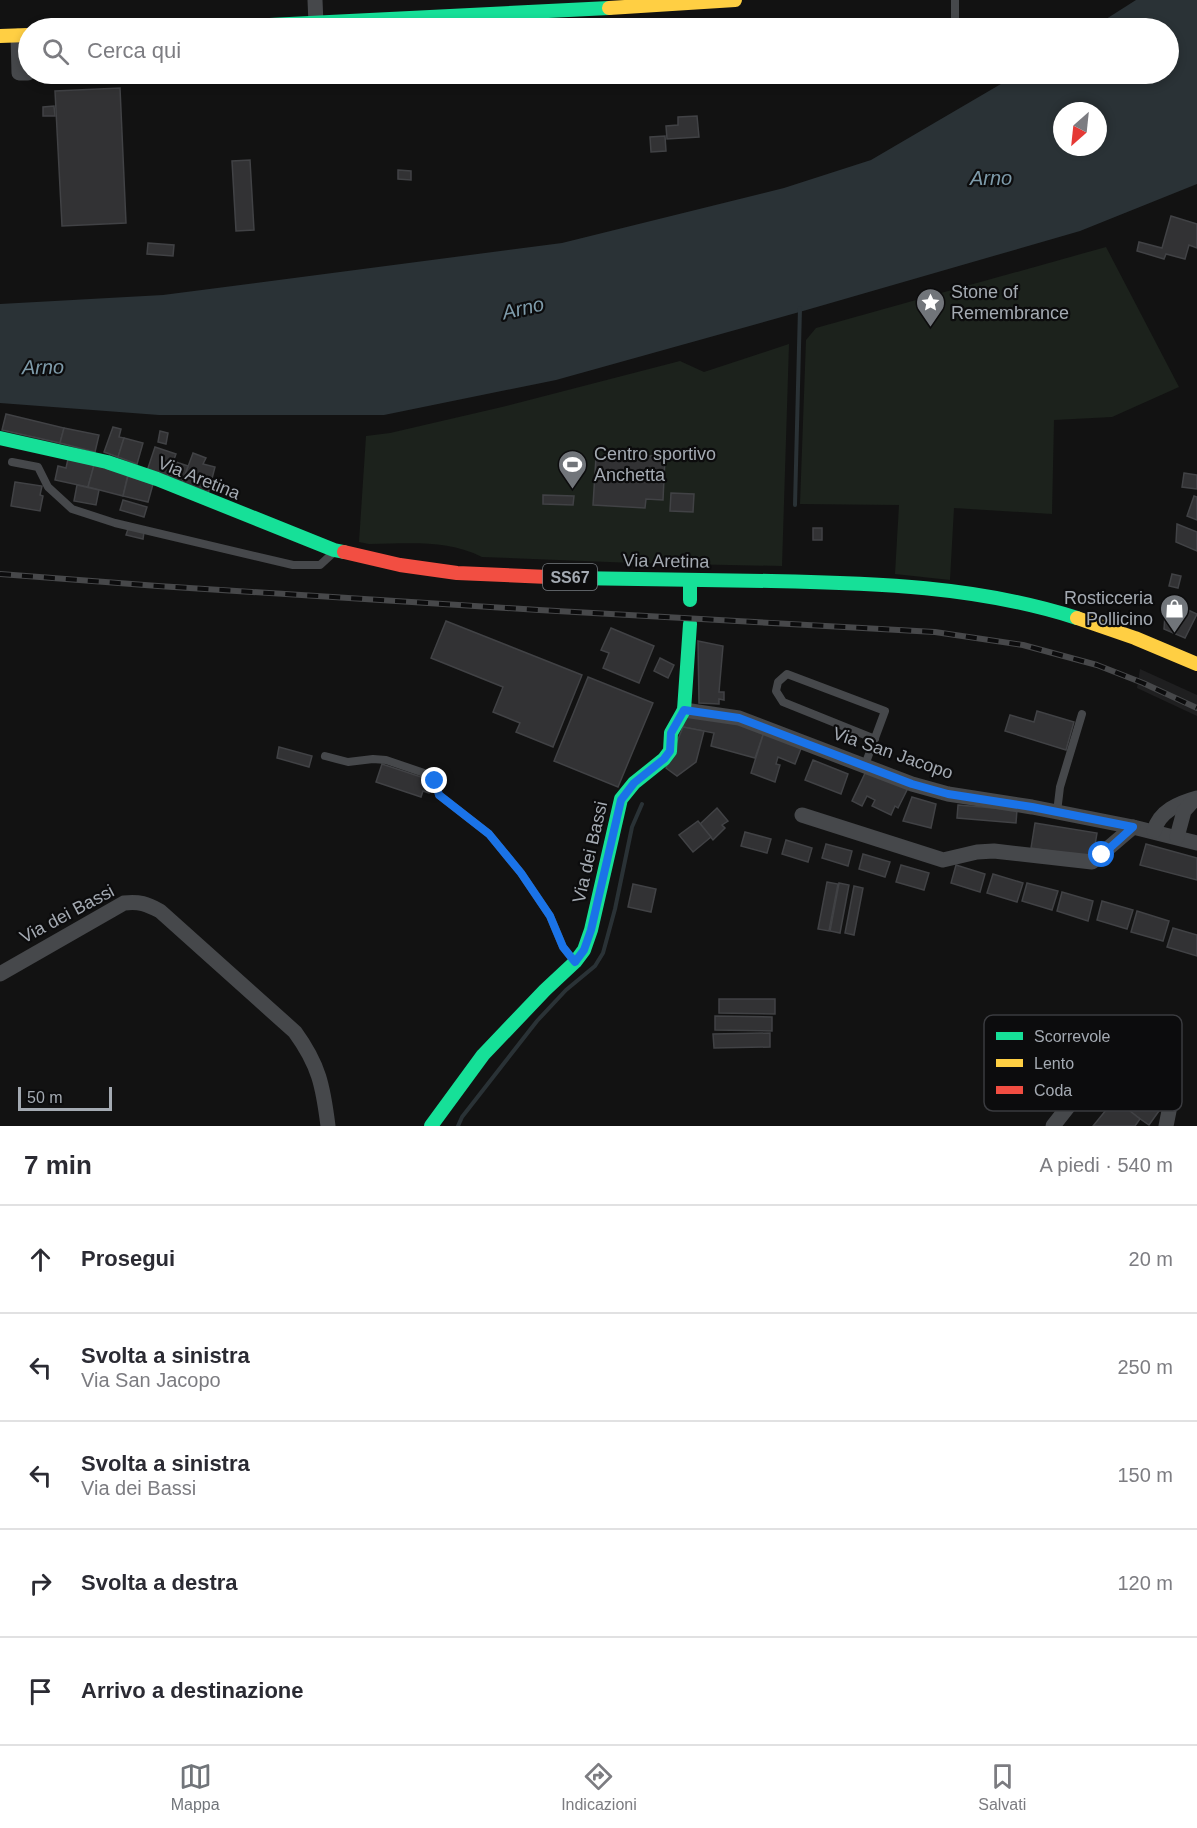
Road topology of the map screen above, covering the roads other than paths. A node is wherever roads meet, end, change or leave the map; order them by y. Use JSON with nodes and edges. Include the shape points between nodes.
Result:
{"nodes":[{"id":1,"x":315,"y":0,"type":"edge"},
{"id":2,"x":735,"y":0,"type":"edge"},
{"id":3,"x":955,"y":0,"type":"edge"},
{"id":4,"x":316,"y":18,"type":"edge"},
{"id":5,"x":432,"y":18,"type":"edge"},
{"id":6,"x":955,"y":18,"type":"edge"},
{"id":7,"x":0,"y":36,"type":"edge"},
{"id":8,"x":18,"y":36,"type":"edge"},
{"id":9,"x":0,"y":438,"type":"edge"},
{"id":10,"x":12,"y":462,"type":"dead end"},
{"id":11,"x":334,"y":550,"type":"junction"},
{"id":12,"x":690,"y":580,"type":"junction"},
{"id":13,"x":690,"y":600,"type":"dead end"},
{"id":14,"x":690,"y":624,"type":"dead end"},
{"id":15,"x":1197,"y":664,"type":"edge"},
{"id":16,"x":684,"y":710,"type":"junction"},
{"id":17,"x":1082,"y":714,"type":"dead end"},
{"id":18,"x":875,"y":739,"type":"junction"},
{"id":19,"x":325,"y":756,"type":"dead end"},
{"id":20,"x":865,"y":765,"type":"junction"},
{"id":21,"x":1197,"y":798,"type":"edge"},
{"id":22,"x":1057,"y":812,"type":"junction"},
{"id":23,"x":802,"y":815,"type":"dead end"},
{"id":24,"x":1133,"y":827,"type":"junction"},
{"id":25,"x":1154,"y":831,"type":"junction"},
{"id":26,"x":1177,"y":837,"type":"junction"},
{"id":27,"x":1197,"y":843,"type":"edge"},
{"id":28,"x":575,"y":962,"type":"junction"},
{"id":29,"x":0,"y":974,"type":"edge"},
{"id":30,"x":1065,"y":1111,"type":"edge"},
{"id":31,"x":1169,"y":1111,"type":"edge"},
{"id":32,"x":328,"y":1126,"type":"edge"},
{"id":33,"x":431,"y":1126,"type":"edge"},
{"id":34,"x":1053,"y":1126,"type":"edge"},
{"id":35,"x":1166,"y":1126,"type":"edge"}],
"edges":[{"from":1,"to":4,"type":"street"},
{"from":2,"to":5,"type":"main road"},
{"from":3,"to":6,"type":"lane"},
{"from":7,"to":8,"type":"main road"},
{"from":9,"to":11,"type":"main road","name":"Via Aretina","number":"SS67","via":[[107,462]]},
{"from":10,"to":11,"type":"lane","via":[[38,467],[48,487],[72,509],[115,523],[293,565],[320,565]]},
{"from":11,"to":12,"type":"main road","name":"Via Aretina","number":"SS67","via":[[457,573]]},
{"from":12,"to":13,"type":"main road"},
{"from":12,"to":15,"type":"main road","name":"Via Aretina","number":"SS67","via":[[873,583],[956,592],[1071,616]]},
{"from":14,"to":16,"type":"main road","name":"Via dei Bassi"},
{"from":16,"to":20,"type":"street","name":"Via San Jacopo","via":[[739,718]]},
{"from":16,"to":28,"type":"main road","name":"Via dei Bassi","via":[[671,733],[670,751],[621,800],[591,930]]},
{"from":17,"to":22,"type":"lane","via":[[1060,787]]},
{"from":18,"to":18,"type":"lane","via":[[885,711],[787,674],[778,682],[777,691],[783,702]]},
{"from":18,"to":20,"type":"lane"},
{"from":19,"to":28,"type":"lane","via":[[348,762],[386,760],[430,775],[439,795],[489,834],[521,873]]},
{"from":20,"to":22,"type":"street","name":"Via San Jacopo","via":[[948,794]]},
{"from":21,"to":25,"type":"street","via":[[1171,808]]},
{"from":21,"to":26,"type":"street","via":[[1184,811]]},
{"from":22,"to":24,"type":"street","name":"Via San Jacopo"},
{"from":23,"to":24,"type":"street","via":[[944,860],[994,851],[1092,862]]},
{"from":24,"to":25,"type":"street","name":"Via San Jacopo"},
{"from":25,"to":26,"type":"street","name":"Via San Jacopo"},
{"from":26,"to":27,"type":"street","name":"Via San Jacopo"},
{"from":28,"to":33,"type":"main road","name":"Via dei Bassi","via":[[483,1055]]},
{"from":29,"to":32,"type":"street","name":"Via dei Bassi","via":[[124,903],[147,904],[160,911],[295,1032],[318,1070]]},
{"from":30,"to":34,"type":"street"},
{"from":31,"to":35,"type":"street"}]}
